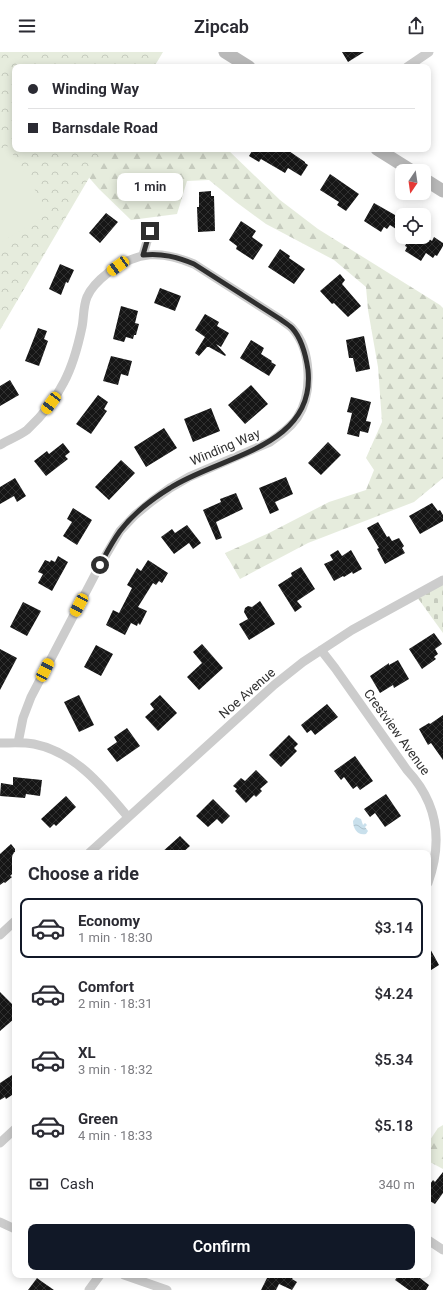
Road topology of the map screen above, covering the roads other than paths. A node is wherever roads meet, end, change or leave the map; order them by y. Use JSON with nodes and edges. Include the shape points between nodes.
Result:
{"nodes":[{"id":1,"x":225,"y":52,"type":"edge"},
{"id":2,"x":429,"y":52,"type":"edge"},
{"id":3,"x":244,"y":64,"type":"edge"},
{"id":4,"x":411,"y":64,"type":"edge"},
{"id":5,"x":382,"y":152,"type":"edge"},
{"id":6,"x":401,"y":164,"type":"edge"},
{"id":7,"x":431,"y":183,"type":"edge"},
{"id":8,"x":443,"y":191,"type":"edge"},
{"id":9,"x":150,"y":231,"type":"dead end"},
{"id":10,"x":143,"y":255,"type":"junction"},
{"id":11,"x":0,"y":445,"type":"edge"},
{"id":12,"x":443,"y":580,"type":"edge"},
{"id":13,"x":320,"y":650,"type":"junction"},
{"id":14,"x":0,"y":743,"type":"edge"},
{"id":15,"x":18,"y":743,"type":"junction"},
{"id":16,"x":128,"y":817,"type":"junction"},
{"id":17,"x":92,"y":850,"type":"edge"},
{"id":18,"x":431,"y":879,"type":"edge"},
{"id":19,"x":12,"y":924,"type":"edge"},
{"id":20,"x":0,"y":935,"type":"edge"},
{"id":21,"x":12,"y":1132,"type":"edge"},
{"id":22,"x":0,"y":1143,"type":"edge"},
{"id":23,"x":0,"y":1222,"type":"edge"},
{"id":24,"x":12,"y":1228,"type":"edge"},
{"id":25,"x":431,"y":1242,"type":"edge"},
{"id":26,"x":443,"y":1250,"type":"edge"},
{"id":27,"x":98,"y":1278,"type":"edge"},
{"id":28,"x":133,"y":1278,"type":"edge"},
{"id":29,"x":89,"y":1290,"type":"edge"},
{"id":30,"x":167,"y":1290,"type":"edge"}],
"edges":[{"from":1,"to":3,"type":"main road"},
{"from":2,"to":4,"type":"street"},
{"from":5,"to":6,"type":"main road"},
{"from":7,"to":8,"type":"main road"},
{"from":9,"to":10,"type":"street"},
{"from":10,"to":11,"type":"street","via":[[118,266],[95,284],[85,304],[74,361],[58,394],[26,430]]},
{"from":10,"to":15,"type":"street","name":"Winding Way","via":[[166,255],[194,264],[292,328],[300,341],[307,362],[306,398],[297,418],[282,434],[170,488],[146,505],[120,531],[31,697],[22,718]]},
{"from":12,"to":13,"type":"street","name":"Noe Avenue"},
{"from":13,"to":16,"type":"street","name":"Noe Avenue","via":[[274,685]]},
{"from":13,"to":18,"type":"street","name":"Crestview Avenue","via":[[407,770],[417,780],[432,806],[438,834],[438,849],[436,872]]},
{"from":14,"to":15,"type":"street"},
{"from":15,"to":16,"type":"street","via":[[49,748],[74,762],[92,776]]},
{"from":16,"to":17,"type":"street","name":"Noe Avenue"},
{"from":19,"to":20,"type":"street"},
{"from":21,"to":22,"type":"street"},
{"from":23,"to":24,"type":"street"},
{"from":25,"to":26,"type":"street"},
{"from":27,"to":29,"type":"street"},
{"from":28,"to":30,"type":"street"}]}
